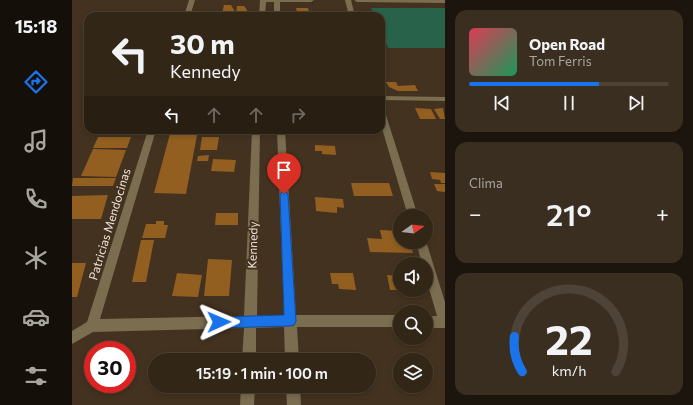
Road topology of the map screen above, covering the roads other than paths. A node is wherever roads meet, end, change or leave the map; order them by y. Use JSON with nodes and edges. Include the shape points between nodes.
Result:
{"nodes":[{"id":1,"x":192,"y":0,"type":"edge"},
{"id":2,"x":263,"y":0,"type":"edge"},
{"id":3,"x":277,"y":0,"type":"edge"},
{"id":4,"x":311,"y":0,"type":"edge"},
{"id":5,"x":348,"y":0,"type":"edge"},
{"id":6,"x":357,"y":0,"type":"edge"},
{"id":7,"x":428,"y":1,"type":"edge"},
{"id":8,"x":445,"y":1,"type":"edge"},
{"id":9,"x":188,"y":12,"type":"edge"},
{"id":10,"x":262,"y":12,"type":"edge"},
{"id":11,"x":278,"y":12,"type":"edge"},
{"id":12,"x":351,"y":12,"type":"edge"},
{"id":13,"x":385,"y":98,"type":"edge"},
{"id":14,"x":445,"y":99,"type":"edge"},
{"id":15,"x":385,"y":125,"type":"edge"},
{"id":16,"x":151,"y":134,"type":"edge"},
{"id":17,"x":256,"y":134,"type":"edge"},
{"id":18,"x":281,"y":134,"type":"edge"},
{"id":19,"x":411,"y":209,"type":"edge"},
{"id":20,"x":422,"y":249,"type":"edge"},
{"id":21,"x":290,"y":321,"type":"junction"},
{"id":22,"x":250,"y":322,"type":"junction"},
{"id":23,"x":393,"y":322,"type":"edge"},
{"id":24,"x":433,"y":322,"type":"edge"},
{"id":25,"x":445,"y":322,"type":"edge"},
{"id":26,"x":92,"y":326,"type":"junction"},
{"id":27,"x":72,"y":338,"type":"edge"},
{"id":28,"x":249,"y":353,"type":"edge"},
{"id":29,"x":292,"y":353,"type":"edge"},
{"id":30,"x":248,"y":393,"type":"edge"},
{"id":31,"x":293,"y":393,"type":"edge"},
{"id":32,"x":248,"y":405,"type":"edge"},
{"id":33,"x":294,"y":405,"type":"edge"}],
"edges":[{"from":1,"to":9,"type":"street"},
{"from":2,"to":3,"type":"street"},
{"from":2,"to":10,"type":"street"},
{"from":3,"to":4,"type":"street"},
{"from":3,"to":11,"type":"street"},
{"from":5,"to":12,"type":"street"},
{"from":6,"to":7,"type":"street"},
{"from":7,"to":8,"type":"street"},
{"from":13,"to":14,"type":"street"},
{"from":15,"to":19,"type":"street"},
{"from":16,"to":26,"type":"street","name":"Patricias Mendocinas"},
{"from":17,"to":22,"type":"street","name":"Kennedy"},
{"from":18,"to":21,"type":"street"},
{"from":20,"to":25,"type":"street"},
{"from":21,"to":22,"type":"street"},
{"from":21,"to":23,"type":"street"},
{"from":21,"to":29,"type":"street"},
{"from":22,"to":26,"type":"street"},
{"from":22,"to":28,"type":"street","name":"Kennedy"},
{"from":24,"to":25,"type":"street"},
{"from":26,"to":27,"type":"street"},
{"from":30,"to":32,"type":"street"},
{"from":31,"to":33,"type":"street"}]}
